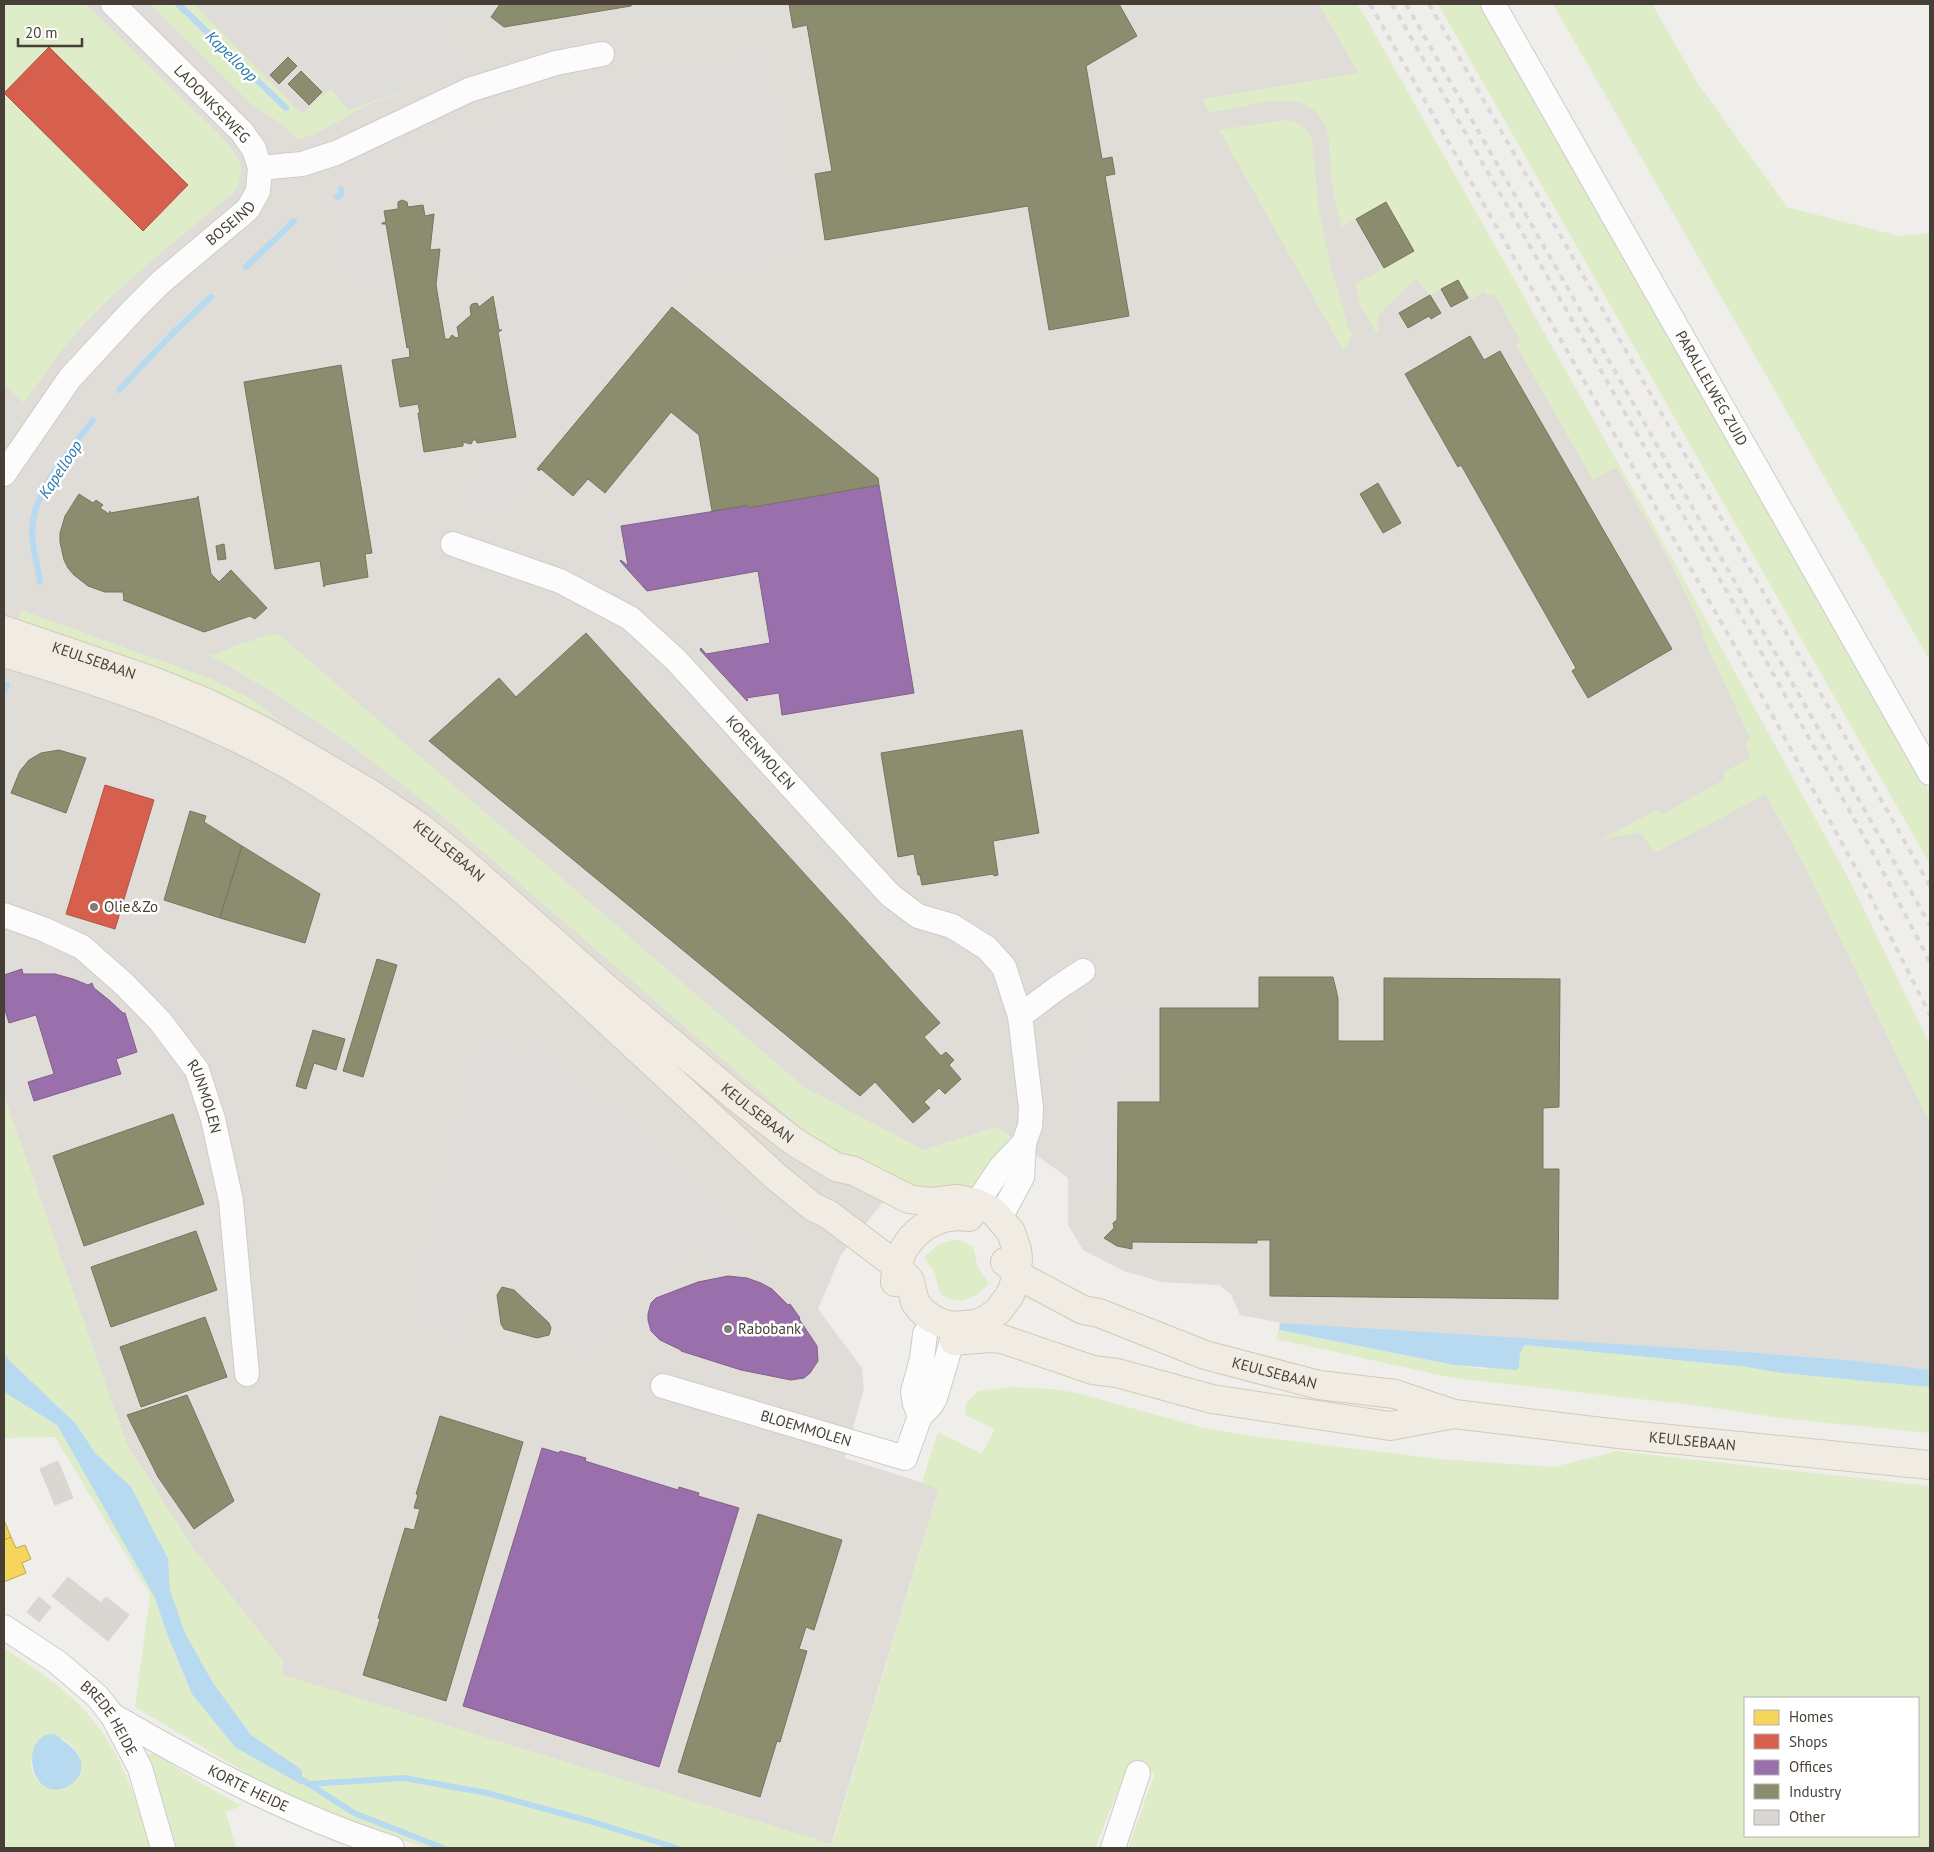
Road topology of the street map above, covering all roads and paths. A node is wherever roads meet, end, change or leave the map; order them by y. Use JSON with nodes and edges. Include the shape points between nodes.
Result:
{"nodes":[{"id":1,"x":113,"y":4,"type":"edge"},
{"id":2,"x":1493,"y":4,"type":"edge"},
{"id":3,"x":602,"y":54,"type":"dead end"},
{"id":4,"x":260,"y":168,"type":"junction"},
{"id":5,"x":4,"y":475,"type":"edge"},
{"id":6,"x":453,"y":544,"type":"dead end"},
{"id":7,"x":4,"y":630,"type":"edge"},
{"id":8,"x":4,"y":652,"type":"edge"},
{"id":9,"x":1930,"y":773,"type":"edge"},
{"id":10,"x":4,"y":915,"type":"edge"},
{"id":11,"x":1083,"y":971,"type":"dead end"},
{"id":12,"x":1020,"y":1016,"type":"junction"},
{"id":13,"x":1024,"y":1143,"type":"junction"},
{"id":14,"x":972,"y":1210,"type":"junction"},
{"id":15,"x":930,"y":1212,"type":"junction"},
{"id":16,"x":1000,"y":1218,"type":"junction"},
{"id":17,"x":1017,"y":1266,"type":"junction"},
{"id":18,"x":896,"y":1275,"type":"junction"},
{"id":19,"x":988,"y":1329,"type":"junction"},
{"id":20,"x":926,"y":1334,"type":"junction"},
{"id":21,"x":955,"y":1334,"type":"junction"},
{"id":22,"x":247,"y":1374,"type":"dead end"},
{"id":23,"x":663,"y":1386,"type":"dead end"},
{"id":24,"x":1454,"y":1414,"type":"junction"},
{"id":25,"x":920,"y":1416,"type":"junction"},
{"id":26,"x":1930,"y":1465,"type":"edge"},
{"id":27,"x":4,"y":1627,"type":"edge"},
{"id":28,"x":112,"y":1715,"type":"junction"},
{"id":29,"x":1138,"y":1773,"type":"dead end"},
{"id":30,"x":163,"y":1848,"type":"edge"},
{"id":31,"x":392,"y":1848,"type":"edge"},
{"id":32,"x":1113,"y":1848,"type":"edge"}],
"edges":[{"from":1,"to":4,"type":"street","name":"LADONKSEWEG","via":[[242,132],[254,149]]},
{"from":2,"to":9,"type":"street","name":"PARALLELWEG ZUID"},
{"from":3,"to":4,"type":"street","via":[[556,63],[469,90],[336,153],[302,164]]},
{"from":4,"to":5,"type":"street","name":"BOSEIND","via":[[258,191],[248,210],[161,282],[70,378]]},
{"from":6,"to":12,"type":"street","name":"KORENMOLEN","via":[[560,581],[630,618],[676,660],[890,896],[918,916],[952,926],[987,948],[1004,967]]},
{"from":7,"to":15,"type":"main road","name":"KEULSEBAAN","via":[[207,703],[267,732],[346,778],[461,860],[607,989],[796,1143],[836,1167],[850,1182],[897,1210]]},
{"from":8,"to":18,"type":"main road","name":"KEULSEBAAN","via":[[95,681],[197,720],[273,757],[358,809],[465,891],[774,1175],[813,1207],[820,1224],[886,1275]]},
{"from":10,"to":22,"type":"street","name":"RUNMOLEN","via":[[82,946],[160,1021],[197,1070],[213,1119],[231,1201]]},
{"from":11,"to":12,"type":"street"},
{"from":12,"to":13,"type":"street","name":"KORENMOLEN","via":[[1031,1108],[1030,1126]]},
{"from":13,"to":14,"type":"street","via":[[1001,1166]]},
{"from":13,"to":16,"type":"street","name":"KORENMOLEN","via":[[1022,1177]]},
{"from":14,"to":15,"type":"main road","via":[[952,1216]]},
{"from":14,"to":16,"type":"main road","via":[[988,1207]]},
{"from":14,"to":17,"type":"main road","via":[[997,1242],[1006,1264]]},
{"from":15,"to":18,"type":"main road","via":[[901,1252]]},
{"from":16,"to":17,"type":"main road","via":[[1012,1232]]},
{"from":17,"to":19,"type":"main road","via":[[1010,1295]]},
{"from":17,"to":24,"type":"main road","name":"KEULSEBAAN","via":[[1088,1300],[1099,1313],[1205,1355],[1319,1385],[1395,1394]]},
{"from":18,"to":20,"type":"main road","via":[[898,1300],[913,1324]]},
{"from":18,"to":21,"type":"main road","name":"KEULSEBAAN","via":[[910,1281],[914,1302],[921,1310]]},
{"from":19,"to":21,"type":"main road","name":"KEULSEBAAN"},
{"from":19,"to":24,"type":"main road","name":"KEULSEBAAN","via":[[1002,1339],[1093,1370],[1212,1399],[1390,1426]]},
{"from":20,"to":21,"type":"main road","via":[[937,1339]]},
{"from":20,"to":25,"type":"street","via":[[913,1392]]},
{"from":21,"to":25,"type":"street","name":"BLOEMMOLEN","via":[[935,1398]]},
{"from":23,"to":25,"type":"street","name":"BLOEMMOLEN","via":[[905,1458]]},
{"from":24,"to":26,"type":"main road","name":"KEULSEBAAN"},
{"from":27,"to":28,"type":"street","name":"BREDE HEIDE","via":[[57,1662],[97,1696]]},
{"from":28,"to":30,"type":"street","name":"BREDE HEIDE","via":[[140,1768]]},
{"from":28,"to":31,"type":"street","name":"KORTE HEIDE","via":[[236,1784]]},
{"from":29,"to":32,"type":"street"}]}
